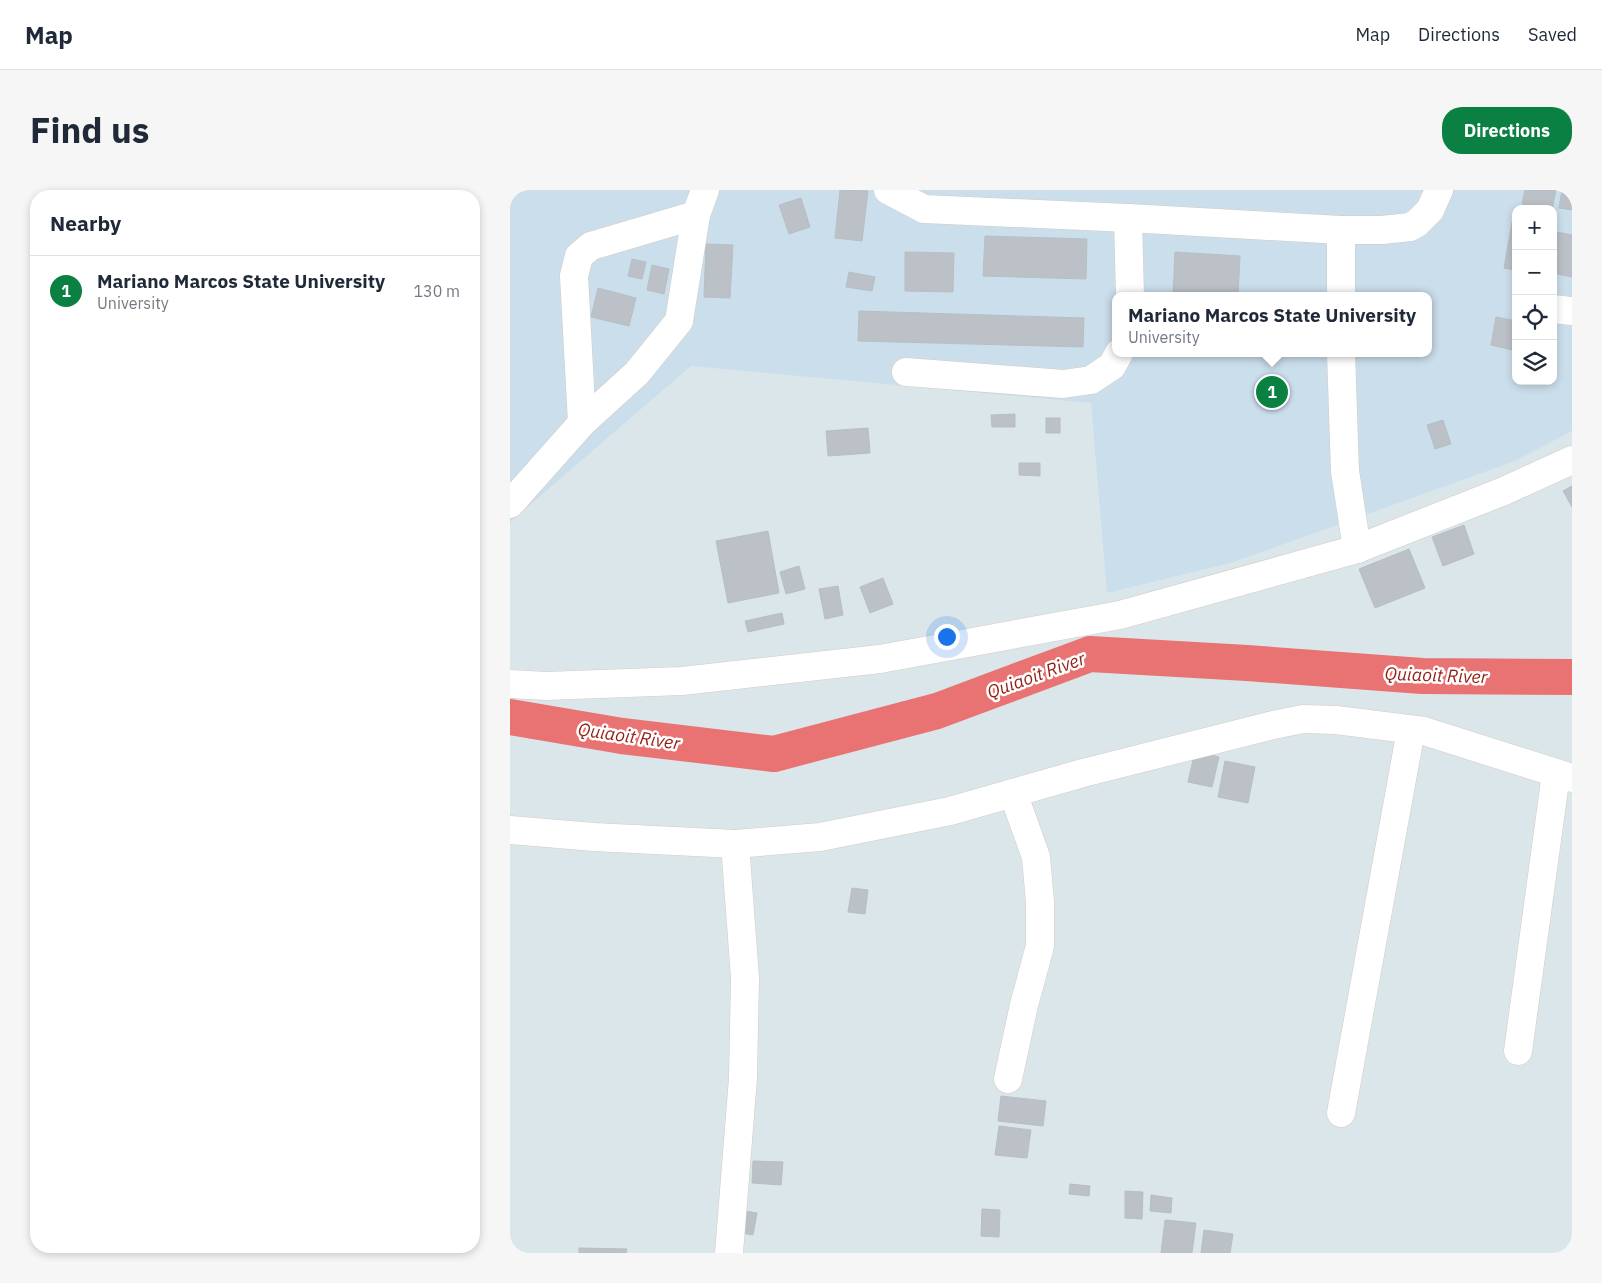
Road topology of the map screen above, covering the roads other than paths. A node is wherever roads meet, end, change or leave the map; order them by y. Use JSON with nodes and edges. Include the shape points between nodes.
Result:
{"nodes":[{"id":1,"x":705,"y":190,"type":"edge"},
{"id":2,"x":888,"y":190,"type":"edge"},
{"id":3,"x":1439,"y":190,"type":"edge"},
{"id":4,"x":696,"y":215,"type":"junction"},
{"id":5,"x":1128,"y":218,"type":"junction"},
{"id":6,"x":1341,"y":230,"type":"junction"},
{"id":7,"x":1130,"y":292,"type":"edge"},
{"id":8,"x":1341,"y":292,"type":"edge"},
{"id":9,"x":1557,"y":309,"type":"edge"},
{"id":10,"x":1572,"y":311,"type":"edge"},
{"id":11,"x":1117,"y":357,"type":"edge"},
{"id":12,"x":1340,"y":357,"type":"edge"},
{"id":13,"x":906,"y":372,"type":"dead end"},
{"id":14,"x":582,"y":423,"type":"junction"},
{"id":15,"x":1572,"y":460,"type":"edge"},
{"id":16,"x":510,"y":504,"type":"edge"},
{"id":17,"x":1357,"y":549,"type":"junction"},
{"id":18,"x":510,"y":684,"type":"edge"},
{"id":19,"x":1411,"y":730,"type":"junction"},
{"id":20,"x":1564,"y":776,"type":"edge"},
{"id":21,"x":1014,"y":793,"type":"junction"},
{"id":22,"x":510,"y":830,"type":"edge"},
{"id":23,"x":735,"y":844,"type":"junction"},
{"id":24,"x":1518,"y":1051,"type":"dead end"},
{"id":25,"x":1008,"y":1079,"type":"dead end"},
{"id":26,"x":1341,"y":1113,"type":"dead end"},
{"id":27,"x":729,"y":1253,"type":"edge"}],
"edges":[{"from":1,"to":4,"type":"street"},
{"from":2,"to":5,"type":"street","via":[[924,209]]},
{"from":3,"to":6,"type":"street","via":[[1430,210],[1410,227]]},
{"from":4,"to":14,"type":"street","via":[[679,321],[637,373]]},
{"from":4,"to":14,"type":"street","via":[[590,246],[579,256],[574,276]]},
{"from":5,"to":6,"type":"street"},
{"from":5,"to":7,"type":"street"},
{"from":6,"to":8,"type":"street"},
{"from":9,"to":10,"type":"street"},
{"from":11,"to":13,"type":"street","via":[[1112,366],[1091,380],[1063,384]]},
{"from":12,"to":17,"type":"street","via":[[1345,471]]},
{"from":14,"to":16,"type":"street"},
{"from":15,"to":17,"type":"street","via":[[1504,491]]},
{"from":17,"to":18,"type":"street","via":[[1120,615],[880,659],[682,681],[546,686]]},
{"from":19,"to":20,"type":"street"},
{"from":19,"to":21,"type":"street","via":[[1303,719]]},
{"from":19,"to":26,"type":"street"},
{"from":20,"to":24,"type":"street"},
{"from":21,"to":23,"type":"street","via":[[950,811],[820,837]]},
{"from":21,"to":25,"type":"street","via":[[1036,857],[1040,946]]},
{"from":22,"to":23,"type":"street"},
{"from":23,"to":27,"type":"street","via":[[745,978],[743,1078]]}]}
